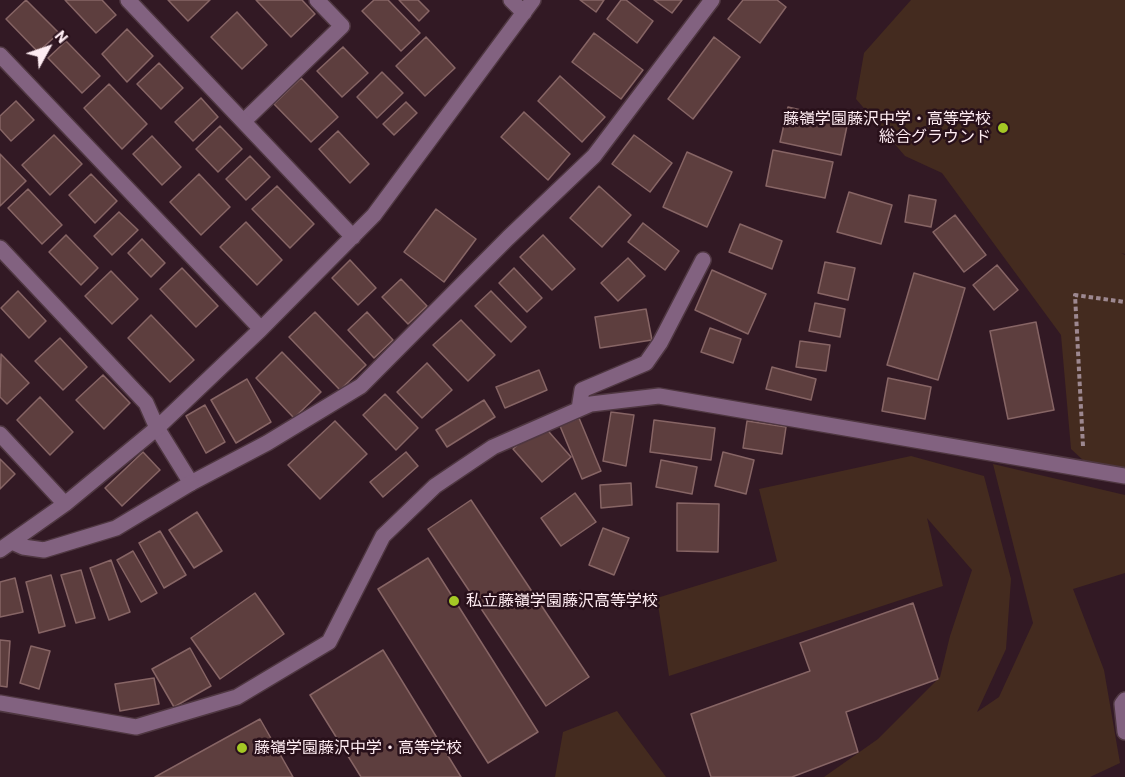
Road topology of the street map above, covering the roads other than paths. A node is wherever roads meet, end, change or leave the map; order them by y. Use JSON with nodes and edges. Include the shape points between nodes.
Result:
{"nodes":[{"id":1,"x":128,"y":0,"type":"edge"},
{"id":2,"x":317,"y":0,"type":"edge"},
{"id":3,"x":511,"y":0,"type":"edge"},
{"id":4,"x":533,"y":0,"type":"edge"},
{"id":5,"x":712,"y":0,"type":"edge"},
{"id":6,"x":524,"y":13,"type":"junction"},
{"id":7,"x":0,"y":55,"type":"edge"},
{"id":8,"x":244,"y":121,"type":"junction"},
{"id":9,"x":353,"y":237,"type":"junction"},
{"id":10,"x":0,"y":248,"type":"edge"},
{"id":11,"x":703,"y":260,"type":"dead end"},
{"id":12,"x":261,"y":329,"type":"junction"},
{"id":13,"x":579,"y":409,"type":"junction"},
{"id":14,"x":157,"y":428,"type":"junction"},
{"id":15,"x":0,"y":434,"type":"edge"},
{"id":16,"x":1125,"y":476,"type":"edge"},
{"id":17,"x":191,"y":483,"type":"junction"},
{"id":18,"x":65,"y":504,"type":"junction"},
{"id":19,"x":6,"y":546,"type":"edge"},
{"id":20,"x":1125,"y":700,"type":"edge"},
{"id":21,"x":0,"y":704,"type":"edge"},
{"id":22,"x":1125,"y":732,"type":"edge"}],
"edges":[{"from":1,"to":8,"type":"street"},
{"from":2,"to":8,"type":"street","via":[[342,26]]},
{"from":3,"to":6,"type":"street"},
{"from":4,"to":6,"type":"street"},
{"from":5,"to":17,"type":"street","via":[[594,156],[361,386]]},
{"from":6,"to":9,"type":"street","via":[[374,215]]},
{"from":7,"to":12,"type":"street"},
{"from":8,"to":9,"type":"street"},
{"from":9,"to":12,"type":"street"},
{"from":10,"to":14,"type":"street","via":[[146,403]]},
{"from":11,"to":13,"type":"street","via":[[660,344],[646,363],[582,390]]},
{"from":12,"to":14,"type":"street"},
{"from":13,"to":16,"type":"street","via":[[591,404],[659,396]]},
{"from":13,"to":21,"type":"street","via":[[493,447],[435,486],[383,536],[329,642],[237,697],[136,727]]},
{"from":14,"to":17,"type":"street"},
{"from":14,"to":18,"type":"street"},
{"from":15,"to":18,"type":"street"},
{"from":17,"to":19,"type":"street","via":[[116,528],[44,550]]},
{"from":18,"to":19,"type":"street"},
{"from":20,"to":22,"type":"street"}]}
